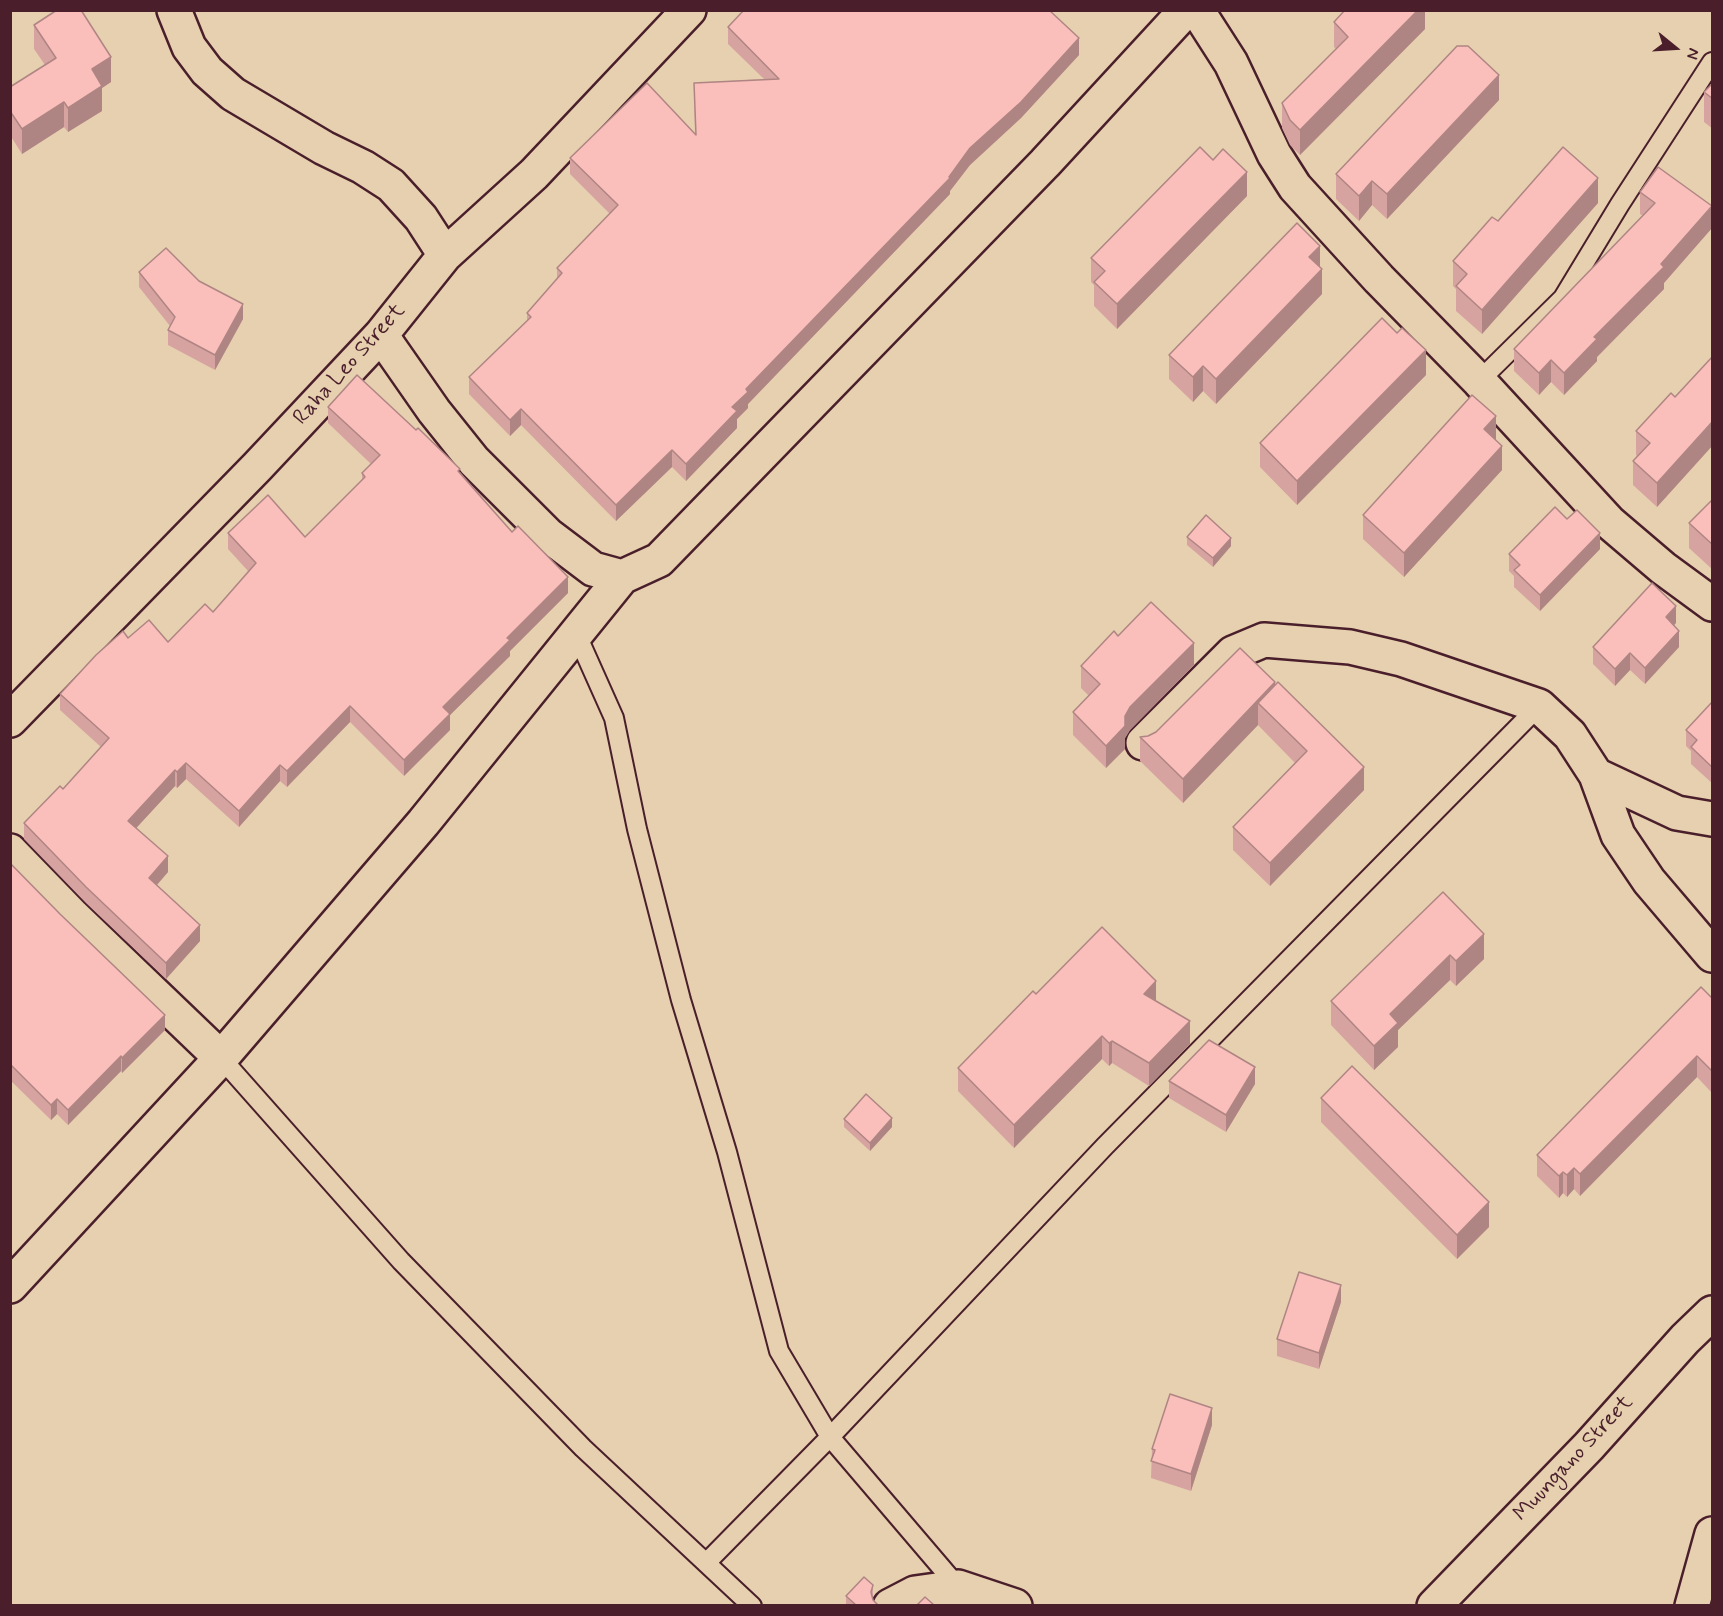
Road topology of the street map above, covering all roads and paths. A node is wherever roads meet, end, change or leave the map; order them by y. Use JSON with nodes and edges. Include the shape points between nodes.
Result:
{"nodes":[{"id":1,"x":174,"y":10,"type":"edge"},
{"id":2,"x":689,"y":10,"type":"edge"},
{"id":3,"x":1186,"y":10,"type":"edge"},
{"id":4,"x":1197,"y":10,"type":"edge"},
{"id":5,"x":1713,"y":62,"type":"edge"},
{"id":6,"x":445,"y":255,"type":"junction"},
{"id":7,"x":381,"y":335,"type":"junction"},
{"id":8,"x":1479,"y":381,"type":"junction"},
{"id":9,"x":622,"y":577,"type":"junction"},
{"id":10,"x":1713,"y":604,"type":"edge"},
{"id":11,"x":576,"y":633,"type":"junction"},
{"id":12,"x":1539,"y":706,"type":"junction"},
{"id":13,"x":10,"y":720,"type":"edge"},
{"id":14,"x":1143,"y":743,"type":"edge"},
{"id":15,"x":1596,"y":775,"type":"junction"},
{"id":16,"x":1713,"y":819,"type":"edge"},
{"id":17,"x":10,"y":851,"type":"edge"},
{"id":18,"x":1713,"y":955,"type":"edge"},
{"id":19,"x":221,"y":1058,"type":"junction"},
{"id":20,"x":10,"y":1286,"type":"edge"},
{"id":21,"x":1713,"y":1313,"type":"edge"},
{"id":22,"x":830,"y":1437,"type":"junction"},
{"id":23,"x":1713,"y":1534,"type":"edge"},
{"id":24,"x":706,"y":1563,"type":"junction"},
{"id":25,"x":958,"y":1587,"type":"junction"},
{"id":26,"x":752,"y":1605,"type":"edge"},
{"id":27,"x":890,"y":1605,"type":"edge"},
{"id":28,"x":1015,"y":1605,"type":"edge"},
{"id":29,"x":1434,"y":1605,"type":"edge"},
{"id":30,"x":1692,"y":1605,"type":"edge"}],
"edges":[{"from":1,"to":6,"type":"street","via":[[189,47],[207,71],[233,94],[391,185],[421,218]]},
{"from":2,"to":6,"type":"street","name":"Raha Leo Street","via":[[534,174]]},
{"from":3,"to":9,"type":"street","via":[[1045,163],[659,560]]},
{"from":4,"to":8,"type":"street","via":[[1231,63],[1274,154],[1295,187]]},
{"from":5,"to":8,"type":"lane","via":[[1563,298]]},
{"from":6,"to":7,"type":"street","name":"Raha Leo Street"},
{"from":7,"to":9,"type":"street","via":[[474,461],[548,535],[593,569]]},
{"from":7,"to":13,"type":"street","name":"Raha Leo Street"},
{"from":8,"to":10,"type":"street","via":[[1609,522]]},
{"from":9,"to":11,"type":"street"},
{"from":11,"to":19,"type":"street","via":[[423,823]]},
{"from":11,"to":22,"type":"lane","via":[[614,718],[637,829],[678,989],[779,1351]]},
{"from":12,"to":14,"type":"street","via":[[1401,658],[1350,647],[1264,640],[1233,653]]},
{"from":12,"to":15,"type":"street","via":[[1570,735]]},
{"from":12,"to":22,"type":"lane","via":[[1105,1146]]},
{"from":15,"to":16,"type":"street","via":[[1677,813]]},
{"from":15,"to":18,"type":"street","via":[[1618,835],[1649,881]]},
{"from":17,"to":19,"type":"street"},
{"from":19,"to":20,"type":"street"},
{"from":19,"to":24,"type":"lane","via":[[401,1261],[584,1448]]},
{"from":21,"to":29,"type":"street","name":"Muungano Street"},
{"from":22,"to":24,"type":"lane"},
{"from":22,"to":25,"type":"lane"},
{"from":23,"to":30,"type":"street"},
{"from":24,"to":26,"type":"lane"},
{"from":25,"to":27,"type":"street","via":[[915,1593]]},
{"from":25,"to":28,"type":"street"}]}
